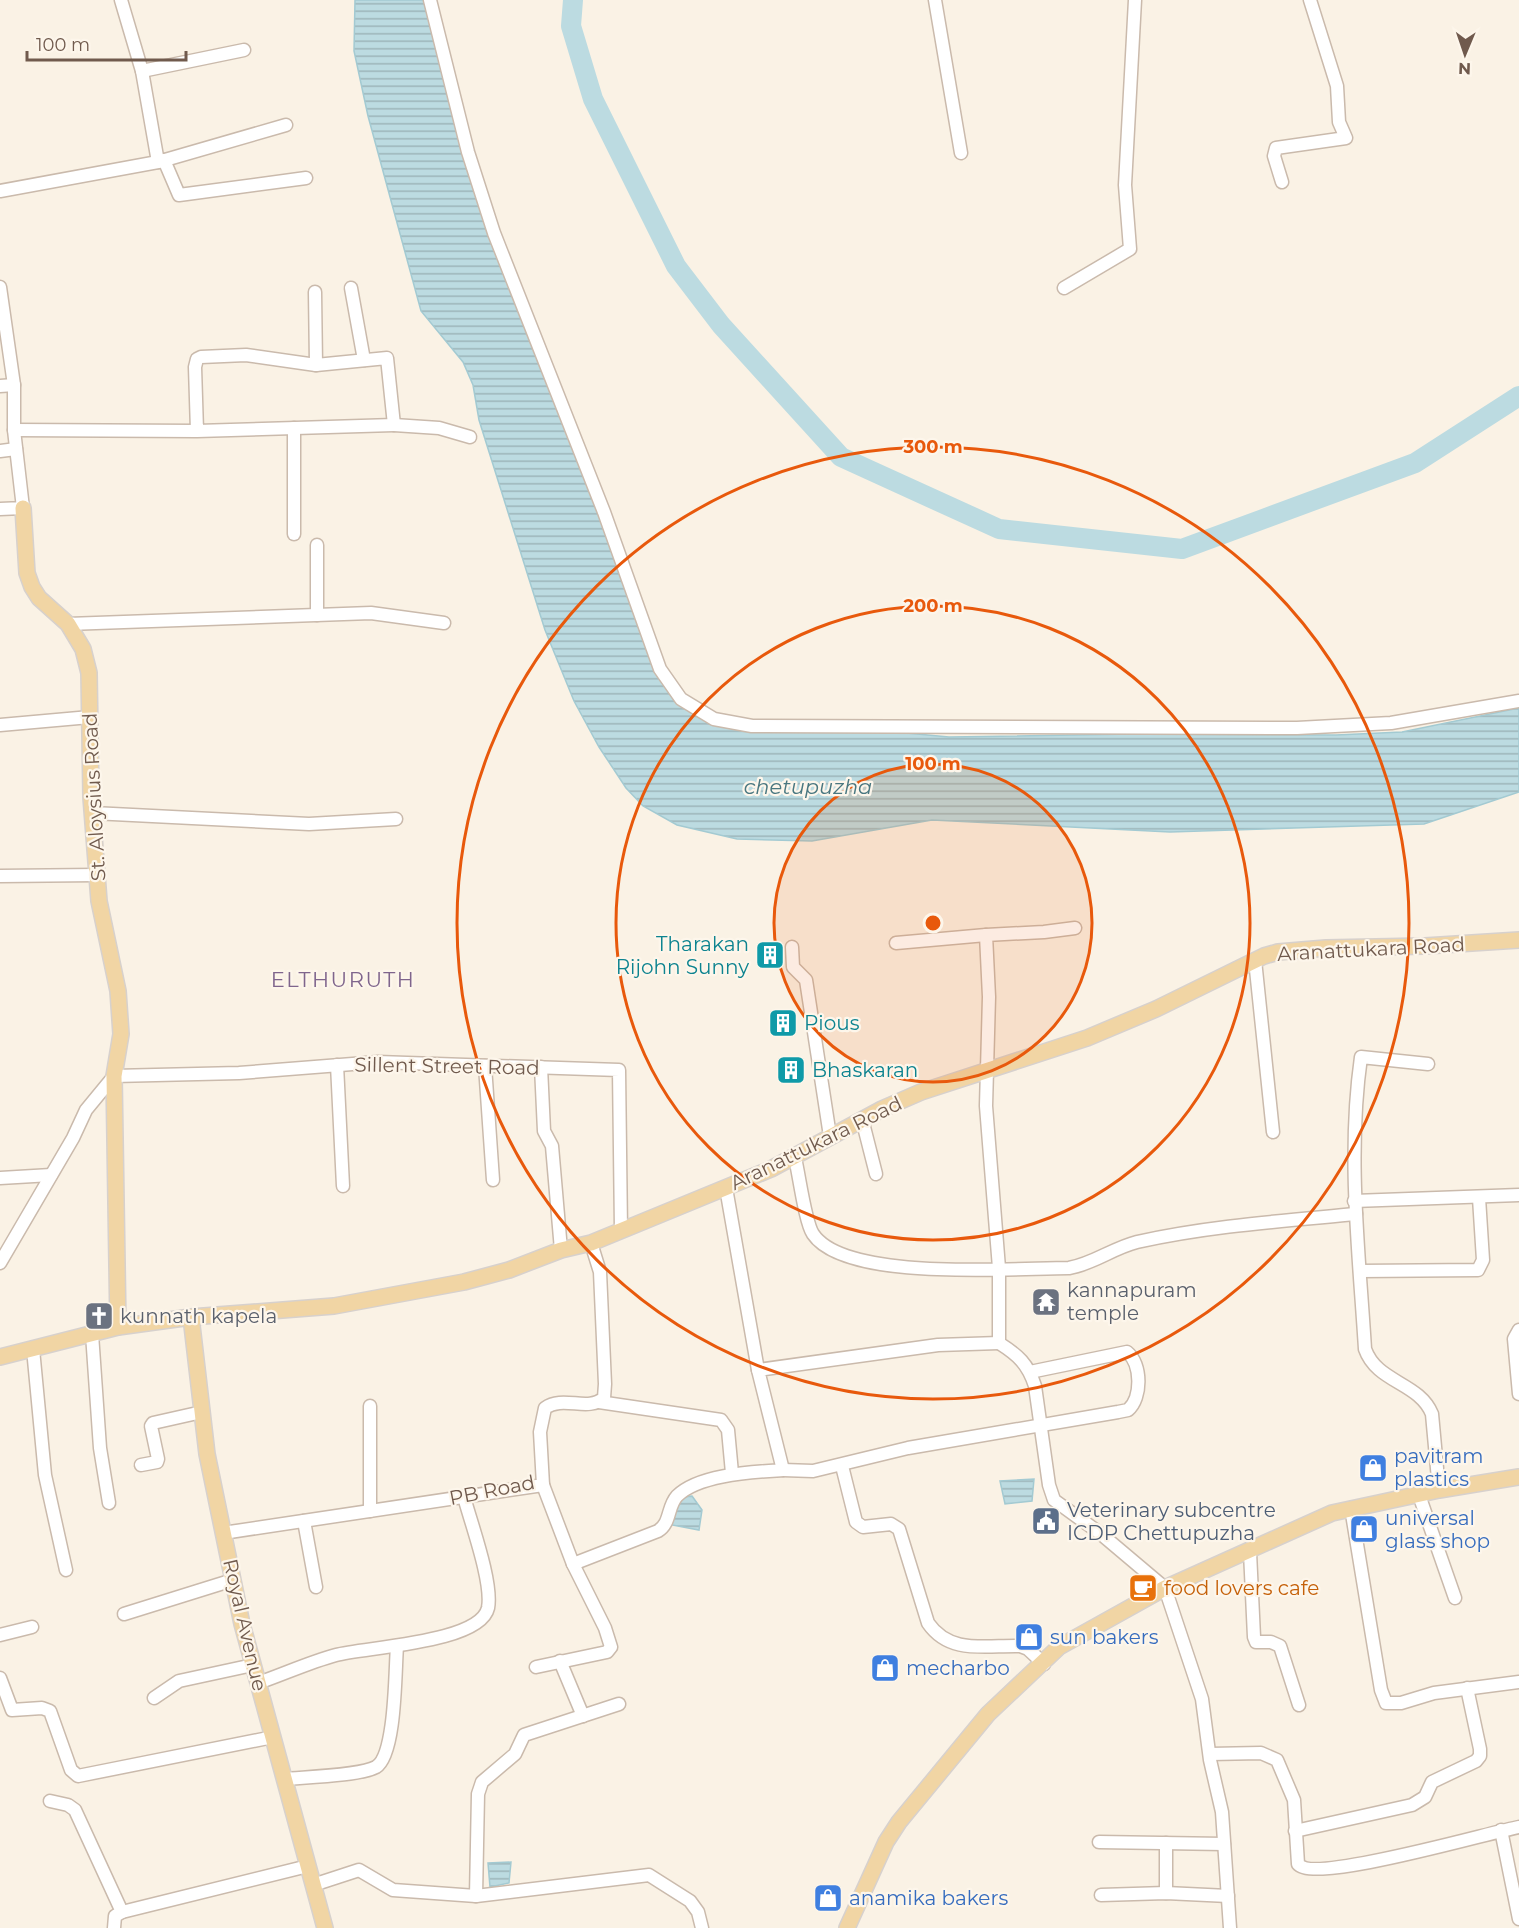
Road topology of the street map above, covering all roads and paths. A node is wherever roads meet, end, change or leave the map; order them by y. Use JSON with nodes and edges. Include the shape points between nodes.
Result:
{"nodes":[{"id":1,"x":121,"y":0,"type":"edge"},
{"id":2,"x":430,"y":0,"type":"edge"},
{"id":3,"x":934,"y":0,"type":"edge"},
{"id":4,"x":1134,"y":0,"type":"edge"},
{"id":5,"x":1310,"y":0,"type":"edge"},
{"id":6,"x":244,"y":50,"type":"dead end"},
{"id":7,"x":142,"y":71,"type":"junction"},
{"id":8,"x":286,"y":125,"type":"dead end"},
{"id":9,"x":961,"y":153,"type":"dead end"},
{"id":10,"x":161,"y":161,"type":"junction"},
{"id":11,"x":306,"y":178,"type":"dead end"},
{"id":12,"x":1282,"y":182,"type":"dead end"},
{"id":13,"x":0,"y":191,"type":"edge"},
{"id":14,"x":0,"y":287,"type":"edge"},
{"id":15,"x":351,"y":288,"type":"dead end"},
{"id":16,"x":1064,"y":288,"type":"dead end"},
{"id":17,"x":315,"y":292,"type":"dead end"},
{"id":18,"x":364,"y":360,"type":"junction"},
{"id":19,"x":316,"y":365,"type":"junction"},
{"id":20,"x":14,"y":385,"type":"junction"},
{"id":21,"x":0,"y":386,"type":"edge"},
{"id":22,"x":394,"y":425,"type":"junction"},
{"id":23,"x":294,"y":428,"type":"junction"},
{"id":24,"x":14,"y":430,"type":"junction"},
{"id":25,"x":197,"y":431,"type":"junction"},
{"id":26,"x":470,"y":437,"type":"dead end"},
{"id":27,"x":16,"y":449,"type":"junction"},
{"id":28,"x":0,"y":451,"type":"edge"},
{"id":29,"x":0,"y":508,"type":"edge"},
{"id":30,"x":23,"y":508,"type":"junction"},
{"id":31,"x":294,"y":534,"type":"dead end"},
{"id":32,"x":317,"y":545,"type":"dead end"},
{"id":33,"x":317,"y":615,"type":"junction"},
{"id":34,"x":444,"y":623,"type":"dead end"},
{"id":35,"x":68,"y":624,"type":"junction"},
{"id":36,"x":1519,"y":700,"type":"edge"},
{"id":37,"x":90,"y":717,"type":"junction"},
{"id":38,"x":0,"y":724,"type":"edge"},
{"id":39,"x":93,"y":813,"type":"junction"},
{"id":40,"x":396,"y":819,"type":"dead end"},
{"id":41,"x":97,"y":875,"type":"junction"},
{"id":42,"x":0,"y":876,"type":"edge"},
{"id":43,"x":1075,"y":927,"type":"dead end"},
{"id":44,"x":986,"y":935,"type":"junction"},
{"id":45,"x":1519,"y":940,"type":"edge"},
{"id":46,"x":896,"y":943,"type":"dead end"},
{"id":47,"x":792,"y":948,"type":"dead end"},
{"id":48,"x":1255,"y":960,"type":"junction"},
{"id":49,"x":1428,"y":1064,"type":"dead end"},
{"id":50,"x":337,"y":1065,"type":"junction"},
{"id":51,"x":485,"y":1066,"type":"junction"},
{"id":52,"x":541,"y":1067,"type":"junction"},
{"id":53,"x":988,"y":1070,"type":"junction"},
{"id":54,"x":114,"y":1077,"type":"junction"},
{"id":55,"x":862,"y":1119,"type":"junction"},
{"id":56,"x":1273,"y":1132,"type":"dead end"},
{"id":57,"x":830,"y":1136,"type":"junction"},
{"id":58,"x":795,"y":1158,"type":"junction"},
{"id":59,"x":876,"y":1174,"type":"dead end"},
{"id":60,"x":51,"y":1175,"type":"junction"},
{"id":61,"x":0,"y":1178,"type":"edge"},
{"id":62,"x":493,"y":1180,"type":"dead end"},
{"id":63,"x":343,"y":1186,"type":"dead end"},
{"id":64,"x":726,"y":1188,"type":"junction"},
{"id":65,"x":1519,"y":1195,"type":"edge"},
{"id":66,"x":1479,"y":1198,"type":"junction"},
{"id":67,"x":1355,"y":1207,"type":"junction"},
{"id":68,"x":621,"y":1231,"type":"junction"},
{"id":69,"x":591,"y":1243,"type":"junction"},
{"id":70,"x":561,"y":1250,"type":"junction"},
{"id":71,"x":0,"y":1263,"type":"edge"},
{"id":72,"x":999,"y":1268,"type":"junction"},
{"id":73,"x":1360,"y":1271,"type":"junction"},
{"id":74,"x":191,"y":1317,"type":"junction"},
{"id":75,"x":118,"y":1327,"type":"junction"},
{"id":76,"x":1519,"y":1330,"type":"edge"},
{"id":77,"x":92,"y":1334,"type":"junction"},
{"id":78,"x":999,"y":1343,"type":"junction"},
{"id":79,"x":33,"y":1349,"type":"junction"},
{"id":80,"x":0,"y":1357,"type":"edge"},
{"id":81,"x":758,"y":1370,"type":"junction"},
{"id":82,"x":1030,"y":1372,"type":"junction"},
{"id":83,"x":1519,"y":1394,"type":"edge"},
{"id":84,"x":599,"y":1402,"type":"junction"},
{"id":85,"x":369,"y":1406,"type":"dead end"},
{"id":86,"x":202,"y":1412,"type":"junction"},
{"id":87,"x":1039,"y":1427,"type":"junction"},
{"id":88,"x":141,"y":1466,"type":"dead end"},
{"id":89,"x":842,"y":1466,"type":"junction"},
{"id":90,"x":783,"y":1470,"type":"junction"},
{"id":91,"x":732,"y":1473,"type":"junction"},
{"id":92,"x":1519,"y":1477,"type":"edge"},
{"id":93,"x":543,"y":1485,"type":"junction"},
{"id":94,"x":1439,"y":1490,"type":"junction"},
{"id":95,"x":1419,"y":1495,"type":"junction"},
{"id":96,"x":464,"y":1497,"type":"junction"},
{"id":97,"x":109,"y":1503,"type":"dead end"},
{"id":98,"x":1351,"y":1508,"type":"junction"},
{"id":99,"x":370,"y":1511,"type":"junction"},
{"id":100,"x":304,"y":1521,"type":"junction"},
{"id":101,"x":223,"y":1533,"type":"junction"},
{"id":102,"x":1250,"y":1552,"type":"junction"},
{"id":103,"x":573,"y":1564,"type":"junction"},
{"id":104,"x":66,"y":1570,"type":"dead end"},
{"id":105,"x":233,"y":1580,"type":"junction"},
{"id":106,"x":316,"y":1587,"type":"dead end"},
{"id":107,"x":1165,"y":1588,"type":"junction"},
{"id":108,"x":1455,"y":1598,"type":"dead end"},
{"id":109,"x":124,"y":1614,"type":"dead end"},
{"id":110,"x":32,"y":1627,"type":"dead end"},
{"id":111,"x":0,"y":1635,"type":"edge"},
{"id":112,"x":397,"y":1646,"type":"junction"},
{"id":113,"x":560,"y":1661,"type":"junction"},
{"id":114,"x":1044,"y":1664,"type":"junction"},
{"id":115,"x":254,"y":1665,"type":"junction"},
{"id":116,"x":536,"y":1667,"type":"dead end"},
{"id":117,"x":0,"y":1678,"type":"edge"},
{"id":118,"x":1519,"y":1682,"type":"edge"},
{"id":119,"x":258,"y":1683,"type":"junction"},
{"id":120,"x":1467,"y":1688,"type":"junction"},
{"id":121,"x":154,"y":1698,"type":"dead end"},
{"id":122,"x":619,"y":1704,"type":"dead end"},
{"id":123,"x":1299,"y":1705,"type":"dead end"},
{"id":124,"x":583,"y":1716,"type":"junction"},
{"id":125,"x":273,"y":1737,"type":"junction"},
{"id":126,"x":1210,"y":1754,"type":"junction"},
{"id":127,"x":284,"y":1779,"type":"junction"},
{"id":128,"x":50,"y":1801,"type":"dead end"},
{"id":129,"x":1519,"y":1827,"type":"edge"},
{"id":130,"x":1501,"y":1830,"type":"junction"},
{"id":131,"x":1295,"y":1831,"type":"junction"},
{"id":132,"x":1100,"y":1842,"type":"dead end"},
{"id":133,"x":1166,"y":1843,"type":"junction"},
{"id":134,"x":1224,"y":1844,"type":"junction"},
{"id":135,"x":308,"y":1866,"type":"junction"},
{"id":136,"x":313,"y":1885,"type":"junction"},
{"id":137,"x":1166,"y":1893,"type":"junction"},
{"id":138,"x":1101,"y":1895,"type":"dead end"},
{"id":139,"x":476,"y":1896,"type":"junction"},
{"id":140,"x":1228,"y":1896,"type":"junction"},
{"id":141,"x":122,"y":1912,"type":"junction"},
{"id":142,"x":1519,"y":1919,"type":"edge"},
{"id":143,"x":114,"y":1928,"type":"edge"},
{"id":144,"x":325,"y":1928,"type":"edge"},
{"id":145,"x":702,"y":1928,"type":"edge"},
{"id":146,"x":847,"y":1928,"type":"edge"},
{"id":147,"x":1230,"y":1928,"type":"edge"}],
"edges":[{"from":1,"to":7,"type":"street"},
{"from":2,"to":36,"type":"street","via":[[468,152],[494,233],[604,512],[660,669],[681,699],[714,719],[752,726],[1297,728],[1390,723]]},
{"from":3,"to":9,"type":"street"},
{"from":4,"to":16,"type":"street","via":[[1125,185],[1130,249]]},
{"from":5,"to":12,"type":"street","via":[[1337,86],[1340,122],[1346,138],[1276,148],[1274,156]]},
{"from":6,"to":7,"type":"street"},
{"from":7,"to":10,"type":"street"},
{"from":8,"to":10,"type":"street"},
{"from":10,"to":11,"type":"street","via":[[178,195]]},
{"from":10,"to":13,"type":"street"},
{"from":14,"to":20,"type":"street","name":"St. Aloysius Road"},
{"from":15,"to":18,"type":"street"},
{"from":17,"to":19,"type":"street"},
{"from":18,"to":19,"type":"street"},
{"from":18,"to":22,"type":"street","via":[[387,358]]},
{"from":19,"to":25,"type":"street","via":[[246,355],[197,359]]},
{"from":20,"to":21,"type":"street"},
{"from":20,"to":24,"type":"street","name":"St. Aloysius Road"},
{"from":22,"to":23,"type":"street"},
{"from":22,"to":26,"type":"street","via":[[439,428]]},
{"from":23,"to":25,"type":"street"},
{"from":23,"to":31,"type":"street"},
{"from":24,"to":25,"type":"street"},
{"from":24,"to":27,"type":"street","name":"St. Aloysius Road"},
{"from":27,"to":28,"type":"street"},
{"from":27,"to":30,"type":"street","name":"St. Aloysius Road"},
{"from":29,"to":30,"type":"street"},
{"from":30,"to":35,"type":"main road","name":"St. Aloysius Road","via":[[27,573],[32,587]]},
{"from":32,"to":33,"type":"street"},
{"from":33,"to":34,"type":"street","via":[[371,613]]},
{"from":33,"to":35,"type":"street"},
{"from":35,"to":37,"type":"main road","name":"St. Aloysius Road","via":[[83,649],[89,673]]},
{"from":37,"to":38,"type":"street"},
{"from":37,"to":39,"type":"main road","name":"St. Aloysius Road"},
{"from":39,"to":40,"type":"street","via":[[309,824]]},
{"from":39,"to":41,"type":"main road","name":"St. Aloysius Road"},
{"from":41,"to":42,"type":"street"},
{"from":41,"to":54,"type":"main road","name":"St. Aloysius Road","via":[[118,991],[121,1034]]},
{"from":43,"to":44,"type":"street"},
{"from":44,"to":46,"type":"street"},
{"from":44,"to":53,"type":"street"},
{"from":45,"to":48,"type":"main road","name":"Aranattukara Road","via":[[1278,952]]},
{"from":47,"to":57,"type":"street","via":[[793,967],[806,980]]},
{"from":48,"to":53,"type":"main road","name":"Aranattukara Road","via":[[1156,1009],[1086,1038]]},
{"from":48,"to":56,"type":"street"},
{"from":49,"to":67,"type":"street","via":[[1361,1057],[1354,1117]]},
{"from":50,"to":51,"type":"street","name":"Sillent Street Road","via":[[378,1062]]},
{"from":50,"to":54,"type":"street","name":"Sillent Street Road"},
{"from":50,"to":63,"type":"street"},
{"from":51,"to":52,"type":"street","name":"Sillent Street Road"},
{"from":51,"to":62,"type":"street"},
{"from":52,"to":68,"type":"street","name":"Sillent Street Road","via":[[619,1070]]},
{"from":52,"to":70,"type":"street","via":[[544,1131],[552,1146]]},
{"from":53,"to":55,"type":"main road","name":"Aranattukara Road","via":[[921,1092]]},
{"from":53,"to":72,"type":"street","via":[[986,1106]]},
{"from":54,"to":60,"type":"street","via":[[86,1110]]},
{"from":54,"to":75,"type":"main road","name":"St. Aloysius Road"},
{"from":55,"to":57,"type":"main road","name":"Aranattukara Road"},
{"from":55,"to":59,"type":"street"},
{"from":57,"to":58,"type":"main road","name":"Aranattukara Road"},
{"from":58,"to":64,"type":"main road","name":"Aranattukara Road"},
{"from":58,"to":72,"type":"street","via":[[811,1232],[836,1253],[887,1265]]},
{"from":60,"to":61,"type":"street"},
{"from":60,"to":71,"type":"street"},
{"from":64,"to":68,"type":"main road","name":"Aranattukara Road"},
{"from":64,"to":81,"type":"street"},
{"from":65,"to":66,"type":"street"},
{"from":66,"to":67,"type":"street"},
{"from":66,"to":73,"type":"street","via":[[1483,1260],[1478,1270]]},
{"from":67,"to":72,"type":"street","via":[[1127,1245],[1069,1268]]},
{"from":67,"to":73,"type":"street"},
{"from":68,"to":69,"type":"main road","name":"Aranattukara Road"},
{"from":69,"to":70,"type":"main road","name":"Aranattukara Road"},
{"from":69,"to":84,"type":"street","via":[[601,1280],[605,1384],[604,1398]]},
{"from":70,"to":74,"type":"main road","name":"Aranattukara Road","via":[[464,1282],[334,1306]]},
{"from":72,"to":78,"type":"street"},
{"from":73,"to":94,"type":"street","via":[[1365,1349],[1375,1367],[1427,1402],[1432,1414]]},
{"from":74,"to":75,"type":"main road","name":"Aranattukara Road"},
{"from":74,"to":86,"type":"main road","name":"Royal Avenue"},
{"from":75,"to":77,"type":"main road","name":"Aranattukara Road"},
{"from":76,"to":83,"type":"street","via":[[1514,1339]]},
{"from":77,"to":79,"type":"main road","name":"Aranattukara Road"},
{"from":77,"to":97,"type":"street","via":[[100,1448]]},
{"from":78,"to":81,"type":"street","via":[[938,1345]]},
{"from":78,"to":82,"type":"street","via":[[1022,1358]]},
{"from":79,"to":80,"type":"main road","name":"Aranattukara Road"},
{"from":79,"to":104,"type":"street","via":[[45,1475]]},
{"from":81,"to":90,"type":"street"},
{"from":82,"to":87,"type":"street"},
{"from":82,"to":87,"type":"street","via":[[1127,1352],[1135,1367],[1138,1386],[1135,1404],[1128,1410]]},
{"from":84,"to":91,"type":"street","via":[[721,1420],[728,1430]]},
{"from":84,"to":93,"type":"street","name":"PB Road","via":[[552,1403],[545,1408],[540,1432]]},
{"from":85,"to":99,"type":"street"},
{"from":86,"to":88,"type":"street","via":[[153,1423],[158,1459]]},
{"from":86,"to":101,"type":"main road","name":"Royal Avenue"},
{"from":87,"to":89,"type":"street","via":[[908,1448]]},
{"from":87,"to":107,"type":"street","via":[[1054,1500]]},
{"from":89,"to":90,"type":"street","via":[[799,1472]]},
{"from":89,"to":114,"type":"street","via":[[856,1522],[862,1527],[891,1524],[899,1529],[928,1623],[935,1633],[961,1646],[1020,1646]]},
{"from":90,"to":91,"type":"street"},
{"from":91,"to":103,"type":"street","via":[[680,1494],[658,1532]]},
{"from":92,"to":94,"type":"main road"},
{"from":93,"to":96,"type":"street","name":"PB Road"},
{"from":93,"to":103,"type":"street"},
{"from":94,"to":95,"type":"main road"},
{"from":95,"to":98,"type":"main road"},
{"from":95,"to":108,"type":"street"},
{"from":96,"to":99,"type":"street","name":"PB Road"},
{"from":96,"to":112,"type":"street","via":[[488,1587],[488,1608],[482,1620],[467,1629]]},
{"from":98,"to":102,"type":"main road","via":[[1332,1513]]},
{"from":98,"to":120,"type":"street","via":[[1383,1698],[1393,1705]]},
{"from":99,"to":100,"type":"street","name":"PB Road"},
{"from":100,"to":101,"type":"street","name":"PB Road"},
{"from":100,"to":106,"type":"street"},
{"from":101,"to":105,"type":"main road","name":"Royal Avenue"},
{"from":102,"to":107,"type":"main road"},
{"from":102,"to":123,"type":"street","via":[[1254,1637],[1256,1641],[1281,1646]]},
{"from":103,"to":113,"type":"street","via":[[611,1647],[607,1652]]},
{"from":105,"to":109,"type":"street"},
{"from":105,"to":115,"type":"main road","name":"Royal Avenue"},
{"from":107,"to":114,"type":"main road","via":[[1059,1647]]},
{"from":107,"to":126,"type":"street","via":[[1202,1699]]},
{"from":110,"to":111,"type":"street"},
{"from":112,"to":119,"type":"street","via":[[333,1656]]},
{"from":112,"to":127,"type":"street","via":[[390,1737],[381,1762],[363,1771]]},
{"from":113,"to":116,"type":"street"},
{"from":113,"to":124,"type":"street"},
{"from":114,"to":146,"type":"main road","via":[[988,1714],[899,1822]]},
{"from":115,"to":119,"type":"main road","name":"Royal Avenue"},
{"from":115,"to":121,"type":"street","via":[[179,1681]]},
{"from":117,"to":125,"type":"street","via":[[12,1710],[50,1711],[70,1770],[78,1776]]},
{"from":118,"to":120,"type":"street"},
{"from":119,"to":125,"type":"main road","name":"Royal Avenue"},
{"from":120,"to":131,"type":"street","via":[[1480,1749],[1476,1761],[1432,1782],[1421,1801]]},
{"from":122,"to":124,"type":"street"},
{"from":124,"to":139,"type":"street","via":[[524,1735],[515,1754],[482,1782],[478,1794]]},
{"from":125,"to":127,"type":"main road","name":"Royal Avenue"},
{"from":126,"to":131,"type":"street","via":[[1261,1753],[1276,1760],[1293,1793]]},
{"from":126,"to":134,"type":"street"},
{"from":127,"to":135,"type":"main road","name":"Royal Avenue"},
{"from":128,"to":141,"type":"street","via":[[75,1810]]},
{"from":129,"to":130,"type":"street"},
{"from":130,"to":131,"type":"street","via":[[1364,1863],[1307,1870],[1298,1864]]},
{"from":130,"to":142,"type":"street"},
{"from":132,"to":133,"type":"street"},
{"from":133,"to":134,"type":"street"},
{"from":133,"to":137,"type":"street"},
{"from":134,"to":140,"type":"street"},
{"from":135,"to":136,"type":"main road","name":"Royal Avenue"},
{"from":135,"to":141,"type":"street"},
{"from":136,"to":139,"type":"street","via":[[359,1870],[393,1890]]},
{"from":136,"to":144,"type":"main road","name":"Royal Avenue"},
{"from":137,"to":138,"type":"street"},
{"from":137,"to":140,"type":"street"},
{"from":139,"to":145,"type":"street","via":[[649,1875],[690,1901]]},
{"from":140,"to":147,"type":"street"},
{"from":141,"to":143,"type":"street","via":[[115,1916]]}]}
